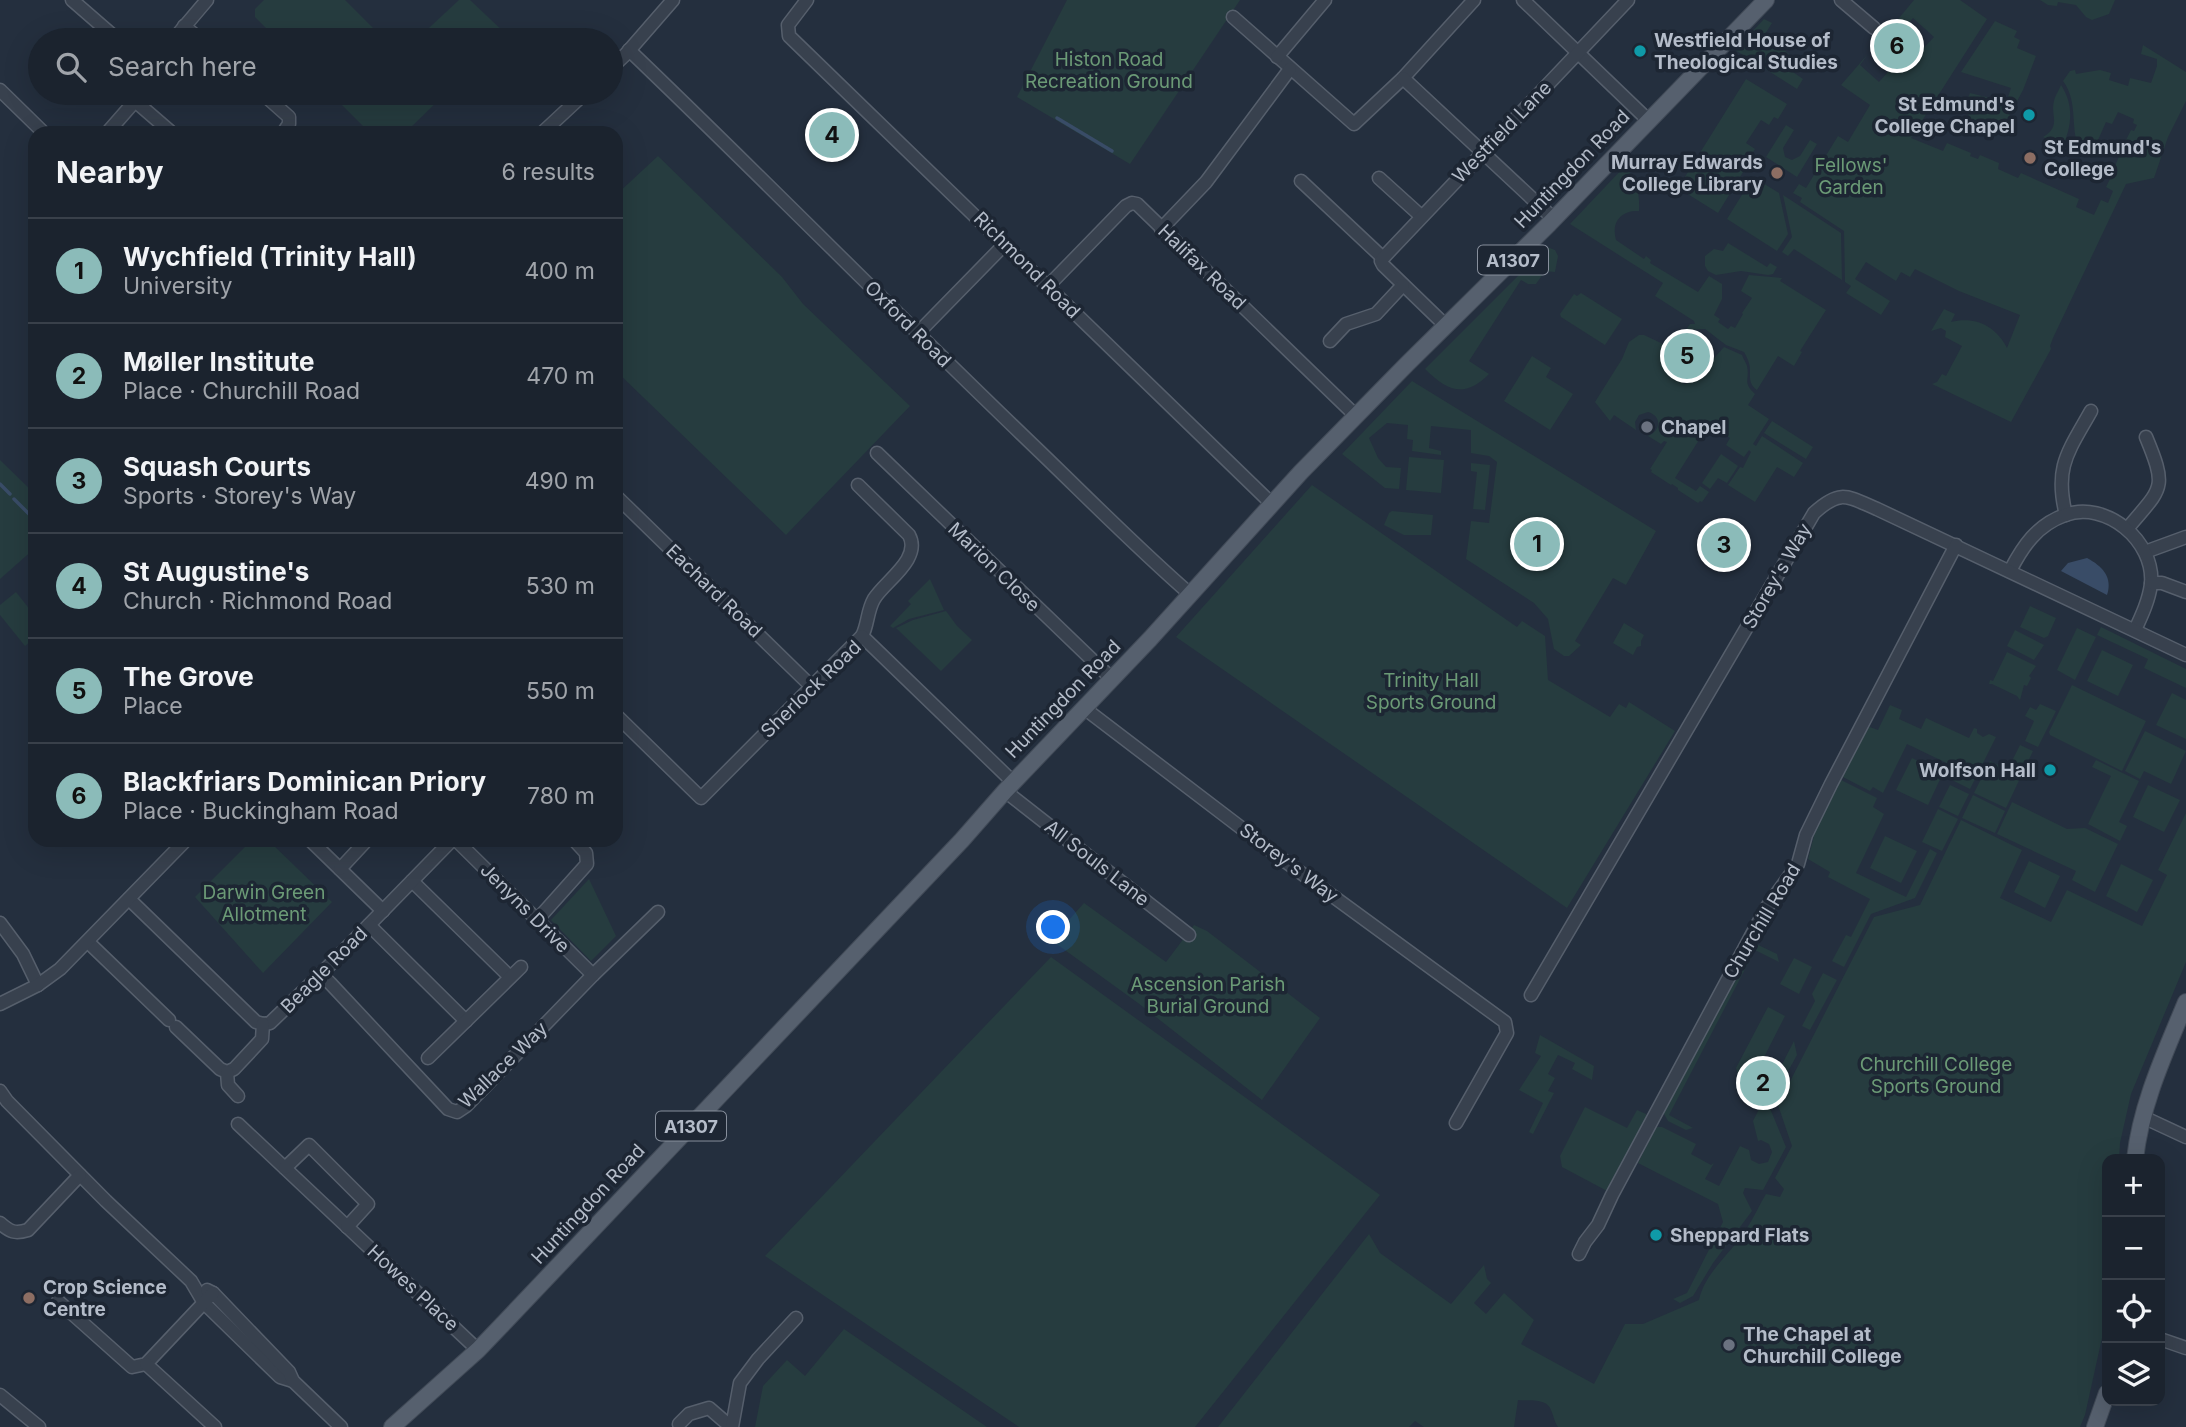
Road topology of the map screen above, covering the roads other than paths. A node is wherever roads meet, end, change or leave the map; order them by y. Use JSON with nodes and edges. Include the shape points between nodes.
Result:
{"nodes":[{"id":1,"x":72,"y":0,"type":"edge"},
{"id":2,"x":207,"y":0,"type":"edge"},
{"id":3,"x":673,"y":0,"type":"edge"},
{"id":4,"x":807,"y":0,"type":"edge"},
{"id":5,"x":1325,"y":0,"type":"edge"},
{"id":6,"x":1474,"y":0,"type":"edge"},
{"id":7,"x":1523,"y":0,"type":"edge"},
{"id":8,"x":1628,"y":0,"type":"edge"},
{"id":9,"x":1766,"y":0,"type":"edge"},
{"id":10,"x":1841,"y":0,"type":"edge"},
{"id":11,"x":1233,"y":17,"type":"dead end"},
{"id":12,"x":184,"y":26,"type":"joint"},
{"id":13,"x":104,"y":28,"type":"edge"},
{"id":14,"x":186,"y":28,"type":"edge"},
{"id":15,"x":1874,"y":28,"type":"dead end"},
{"id":16,"x":629,"y":50,"type":"junction"},
{"id":17,"x":1578,"y":53,"type":"junction"},
{"id":18,"x":623,"y":56,"type":"edge"},
{"id":19,"x":1277,"y":57,"type":"junction"},
{"id":20,"x":1290,"y":69,"type":"junction"},
{"id":21,"x":1403,"y":78,"type":"junction"},
{"id":22,"x":0,"y":90,"type":"edge"},
{"id":23,"x":130,"y":105,"type":"edge"},
{"id":24,"x":145,"y":105,"type":"edge"},
{"id":25,"x":276,"y":105,"type":"edge"},
{"id":26,"x":572,"y":105,"type":"edge"},
{"id":27,"x":1648,"y":120,"type":"junction"},
{"id":28,"x":37,"y":126,"type":"edge"},
{"id":29,"x":113,"y":126,"type":"edge"},
{"id":30,"x":165,"y":126,"type":"edge"},
{"id":31,"x":288,"y":126,"type":"edge"},
{"id":32,"x":550,"y":126,"type":"edge"},
{"id":33,"x":1483,"y":152,"type":"junction"},
{"id":34,"x":1379,"y":178,"type":"dead end"},
{"id":35,"x":1301,"y":181,"type":"dead end"},
{"id":36,"x":1421,"y":216,"type":"junction"},
{"id":37,"x":1555,"y":219,"type":"junction"},
{"id":38,"x":1161,"y":229,"type":"junction"},
{"id":39,"x":1004,"y":244,"type":"junction"},
{"id":40,"x":1383,"y":261,"type":"junction"},
{"id":41,"x":1403,"y":285,"type":"junction"},
{"id":42,"x":1048,"y":286,"type":"junction"},
{"id":43,"x":1446,"y":326,"type":"junction"},
{"id":44,"x":917,"y":334,"type":"junction"},
{"id":45,"x":1330,"y":341,"type":"dead end"},
{"id":46,"x":2091,"y":411,"type":"dead end"},
{"id":47,"x":1356,"y":416,"type":"junction"},
{"id":48,"x":2146,"y":437,"type":"dead end"},
{"id":49,"x":877,"y":453,"type":"dead end"},
{"id":50,"x":858,"y":485,"type":"dead end"},
{"id":51,"x":623,"y":503,"type":"edge"},
{"id":52,"x":1272,"y":504,"type":"junction"},
{"id":53,"x":2066,"y":515,"type":"junction"},
{"id":54,"x":2127,"y":529,"type":"junction"},
{"id":55,"x":2186,"y":537,"type":"edge"},
{"id":56,"x":1956,"y":545,"type":"junction"},
{"id":57,"x":2145,"y":552,"type":"junction"},
{"id":58,"x":2010,"y":571,"type":"junction"},
{"id":59,"x":2151,"y":583,"type":"junction"},
{"id":60,"x":2186,"y":592,"type":"edge"},
{"id":61,"x":1190,"y":594,"type":"junction"},
{"id":62,"x":2135,"y":630,"type":"junction"},
{"id":63,"x":862,"y":636,"type":"junction"},
{"id":64,"x":2186,"y":655,"type":"edge"},
{"id":65,"x":1112,"y":679,"type":"junction"},
{"id":66,"x":811,"y":686,"type":"junction"},
{"id":67,"x":1084,"y":708,"type":"junction"},
{"id":68,"x":623,"y":722,"type":"edge"},
{"id":69,"x":1009,"y":787,"type":"junction"},
{"id":70,"x":179,"y":847,"type":"edge"},
{"id":71,"x":317,"y":847,"type":"edge"},
{"id":72,"x":360,"y":847,"type":"edge"},
{"id":73,"x":447,"y":847,"type":"edge"},
{"id":74,"x":461,"y":847,"type":"edge"},
{"id":75,"x":580,"y":847,"type":"edge"},
{"id":76,"x":340,"y":869,"type":"junction"},
{"id":77,"x":412,"y":881,"type":"junction"},
{"id":78,"x":129,"y":899,"type":"junction"},
{"id":79,"x":383,"y":911,"type":"junction"},
{"id":80,"x":658,"y":912,"type":"dead end"},
{"id":81,"x":537,"y":920,"type":"junction"},
{"id":82,"x":0,"y":923,"type":"edge"},
{"id":83,"x":369,"y":925,"type":"junction"},
{"id":84,"x":1189,"y":935,"type":"dead end"},
{"id":85,"x":88,"y":942,"type":"junction"},
{"id":86,"x":521,"y":967,"type":"dead end"},
{"id":87,"x":593,"y":975,"type":"junction"},
{"id":88,"x":318,"y":977,"type":"junction"},
{"id":89,"x":510,"y":977,"type":"junction"},
{"id":90,"x":38,"y":985,"type":"junction"},
{"id":91,"x":1531,"y":995,"type":"dead end"},
{"id":92,"x":2186,"y":1002,"type":"edge"},
{"id":93,"x":0,"y":1004,"type":"edge"},
{"id":94,"x":466,"y":1021,"type":"junction"},
{"id":95,"x":263,"y":1024,"type":"junction"},
{"id":96,"x":428,"y":1058,"type":"dead end"},
{"id":97,"x":227,"y":1072,"type":"junction"},
{"id":98,"x":0,"y":1091,"type":"edge"},
{"id":99,"x":238,"y":1096,"type":"dead end"},
{"id":100,"x":2143,"y":1117,"type":"junction"},
{"id":101,"x":1456,"y":1123,"type":"dead end"},
{"id":102,"x":238,"y":1124,"type":"dead end"},
{"id":103,"x":2186,"y":1137,"type":"edge"},
{"id":104,"x":2136,"y":1154,"type":"edge"},
{"id":105,"x":285,"y":1168,"type":"junction"},
{"id":106,"x":80,"y":1175,"type":"junction"},
{"id":107,"x":0,"y":1223,"type":"edge"},
{"id":108,"x":347,"y":1227,"type":"junction"},
{"id":109,"x":1579,"y":1255,"type":"dead end"},
{"id":110,"x":208,"y":1298,"type":"junction"},
{"id":111,"x":58,"y":1301,"type":"dead end"},
{"id":112,"x":796,"y":1318,"type":"dead end"},
{"id":113,"x":2165,"y":1341,"type":"edge"},
{"id":114,"x":2186,"y":1348,"type":"edge"},
{"id":115,"x":478,"y":1350,"type":"junction"},
{"id":116,"x":146,"y":1364,"type":"junction"},
{"id":117,"x":0,"y":1395,"type":"edge"},
{"id":118,"x":2102,"y":1406,"type":"edge"},
{"id":119,"x":679,"y":1423,"type":"dead end"},
{"id":120,"x":40,"y":1427,"type":"edge"},
{"id":121,"x":215,"y":1427,"type":"edge"},
{"id":122,"x":341,"y":1427,"type":"edge"},
{"id":123,"x":391,"y":1427,"type":"edge"},
{"id":124,"x":731,"y":1427,"type":"edge"},
{"id":125,"x":2095,"y":1427,"type":"edge"}],
"edges":[{"from":1,"to":13,"type":"street"},
{"from":2,"to":12,"type":"street"},
{"from":3,"to":16,"type":"street"},
{"from":4,"to":39,"type":"street","name":"Richmond Road","via":[[788,24],[789,36]]},
{"from":5,"to":19,"type":"street"},
{"from":6,"to":21,"type":"street"},
{"from":7,"to":17,"type":"street"},
{"from":8,"to":17,"type":"street","name":"Westfield Lane"},
{"from":9,"to":27,"type":"main road","name":"Huntingdon Road","number":"A1307"},
{"from":10,"to":15,"type":"street"},
{"from":11,"to":19,"type":"street"},
{"from":12,"to":14,"type":"street"},
{"from":16,"to":18,"type":"street"},
{"from":16,"to":44,"type":"street","name":"Oxford Road"},
{"from":17,"to":27,"type":"street"},
{"from":17,"to":33,"type":"street","name":"Westfield Lane"},
{"from":19,"to":20,"type":"street"},
{"from":20,"to":21,"type":"street","via":[[1354,124]]},
{"from":20,"to":38,"type":"street","via":[[1206,183]]},
{"from":21,"to":33,"type":"street"},
{"from":22,"to":28,"type":"street"},
{"from":23,"to":29,"type":"street"},
{"from":24,"to":30,"type":"street"},
{"from":25,"to":31,"type":"street","via":[[289,117]]},
{"from":26,"to":32,"type":"street"},
{"from":27,"to":37,"type":"main road","name":"Huntingdon Road","number":"A1307"},
{"from":33,"to":36,"type":"street","name":"Westfield Lane"},
{"from":33,"to":37,"type":"street"},
{"from":34,"to":36,"type":"street"},
{"from":35,"to":40,"type":"street"},
{"from":36,"to":40,"type":"street","name":"Westfield Lane"},
{"from":37,"to":43,"type":"main road","name":"Huntingdon Road","number":"A1307"},
{"from":38,"to":42,"type":"street","name":"Halifax Road","via":[[1137,204],[1126,206]]},
{"from":38,"to":47,"type":"street","name":"Halifax Road"},
{"from":39,"to":42,"type":"street","name":"Richmond Road"},
{"from":39,"to":44,"type":"street"},
{"from":40,"to":41,"type":"street"},
{"from":41,"to":43,"type":"street"},
{"from":41,"to":45,"type":"street","via":[[1376,314],[1346,324]]},
{"from":42,"to":52,"type":"street","name":"Richmond Road"},
{"from":43,"to":47,"type":"main road","name":"Huntingdon Road","number":"A1307"},
{"from":44,"to":61,"type":"street","name":"Oxford Road"},
{"from":46,"to":53,"type":"street","via":[[2062,469],[2060,491]]},
{"from":47,"to":52,"type":"main road","name":"Huntingdon Road","number":"A1307"},
{"from":48,"to":54,"type":"street","via":[[2159,485]]},
{"from":49,"to":65,"type":"street","name":"Marion Close"},
{"from":50,"to":63,"type":"street","via":[[909,535],[912,546],[910,557],[873,601]]},
{"from":51,"to":66,"type":"street","name":"Eachard Road"},
{"from":52,"to":61,"type":"main road","name":"Huntingdon Road","number":"A1307"},
{"from":53,"to":54,"type":"street","via":[[2099,515]]},
{"from":53,"to":58,"type":"street","via":[[2031,536]]},
{"from":54,"to":57,"type":"street"},
{"from":55,"to":57,"type":"street"},
{"from":56,"to":58,"type":"street","name":"Storey's Way"},
{"from":56,"to":91,"type":"street","name":"Storey's Way","via":[[1850,497],[1838,496],[1814,513]]},
{"from":56,"to":109,"type":"street","name":"Churchill Road","via":[[1831,784],[1806,835],[1798,864],[1767,907]]},
{"from":57,"to":59,"type":"street"},
{"from":58,"to":62,"type":"street","name":"Storey's Way"},
{"from":59,"to":60,"type":"street"},
{"from":59,"to":62,"type":"street"},
{"from":61,"to":65,"type":"main road","name":"Huntingdon Road","number":"A1307"},
{"from":62,"to":64,"type":"street","name":"Storey's Way"},
{"from":63,"to":66,"type":"street","name":"Sherlock Road"},
{"from":63,"to":69,"type":"street","name":"Sherlock Road"},
{"from":65,"to":67,"type":"main road","name":"Huntingdon Road","number":"A1307"},
{"from":66,"to":68,"type":"street","name":"Sherlock Road","via":[[701,798]]},
{"from":67,"to":69,"type":"main road","name":"Huntingdon Road","number":"A1307"},
{"from":67,"to":101,"type":"street","name":"Storey's Way","via":[[1504,1022],[1507,1033]]},
{"from":69,"to":84,"type":"street","name":"All Souls Lane"},
{"from":69,"to":115,"type":"main road","name":"Huntingdon Road","number":"A1307"},
{"from":70,"to":78,"type":"street"},
{"from":71,"to":76,"type":"street"},
{"from":72,"to":76,"type":"street"},
{"from":73,"to":77,"type":"street","name":"Beagle Road"},
{"from":74,"to":81,"type":"street","name":"Jenyns Drive"},
{"from":75,"to":81,"type":"street","via":[[587,864]]},
{"from":76,"to":79,"type":"street"},
{"from":77,"to":79,"type":"street","name":"Beagle Road"},
{"from":77,"to":89,"type":"street"},
{"from":78,"to":85,"type":"street"},
{"from":78,"to":95,"type":"street","name":"Beagle Road"},
{"from":79,"to":83,"type":"street","name":"Beagle Road"},
{"from":80,"to":87,"type":"street","name":"Wallace Way"},
{"from":81,"to":87,"type":"street","name":"Jenyns Drive"},
{"from":82,"to":90,"type":"street"},
{"from":83,"to":88,"type":"street","name":"Beagle Road"},
{"from":83,"to":94,"type":"street"},
{"from":85,"to":90,"type":"street"},
{"from":85,"to":97,"type":"street"},
{"from":86,"to":89,"type":"street"},
{"from":87,"to":88,"type":"street","name":"Wallace Way","via":[[457,1112],[448,1109],[324,977]]},
{"from":88,"to":95,"type":"street","name":"Beagle Road","via":[[270,1023]]},
{"from":89,"to":94,"type":"street"},
{"from":90,"to":93,"type":"street"},
{"from":92,"to":100,"type":"main road"},
{"from":94,"to":96,"type":"street"},
{"from":95,"to":97,"type":"street","via":[[262,1039]]},
{"from":97,"to":99,"type":"street","via":[[228,1085]]},
{"from":98,"to":106,"type":"street"},
{"from":100,"to":103,"type":"street"},
{"from":100,"to":104,"type":"main road"},
{"from":102,"to":105,"type":"street","name":"Howes Place"},
{"from":105,"to":108,"type":"street","name":"Howes Place"},
{"from":105,"to":108,"type":"street","via":[[309,1145],[368,1204]]},
{"from":106,"to":107,"type":"street","via":[[28,1230],[9,1231]]},
{"from":106,"to":110,"type":"street"},
{"from":108,"to":115,"type":"street","name":"Howes Place"},
{"from":110,"to":116,"type":"street"},
{"from":110,"to":122,"type":"street"},
{"from":111,"to":116,"type":"street","via":[[132,1367]]},
{"from":112,"to":124,"type":"street","via":[[740,1383]]},
{"from":113,"to":114,"type":"street"},
{"from":115,"to":123,"type":"main road","name":"Huntingdon Road","number":"A1307"},
{"from":116,"to":121,"type":"street"},
{"from":117,"to":120,"type":"street"},
{"from":118,"to":125,"type":"main road"},
{"from":119,"to":124,"type":"street","via":[[689,1414],[709,1408]]}]}
